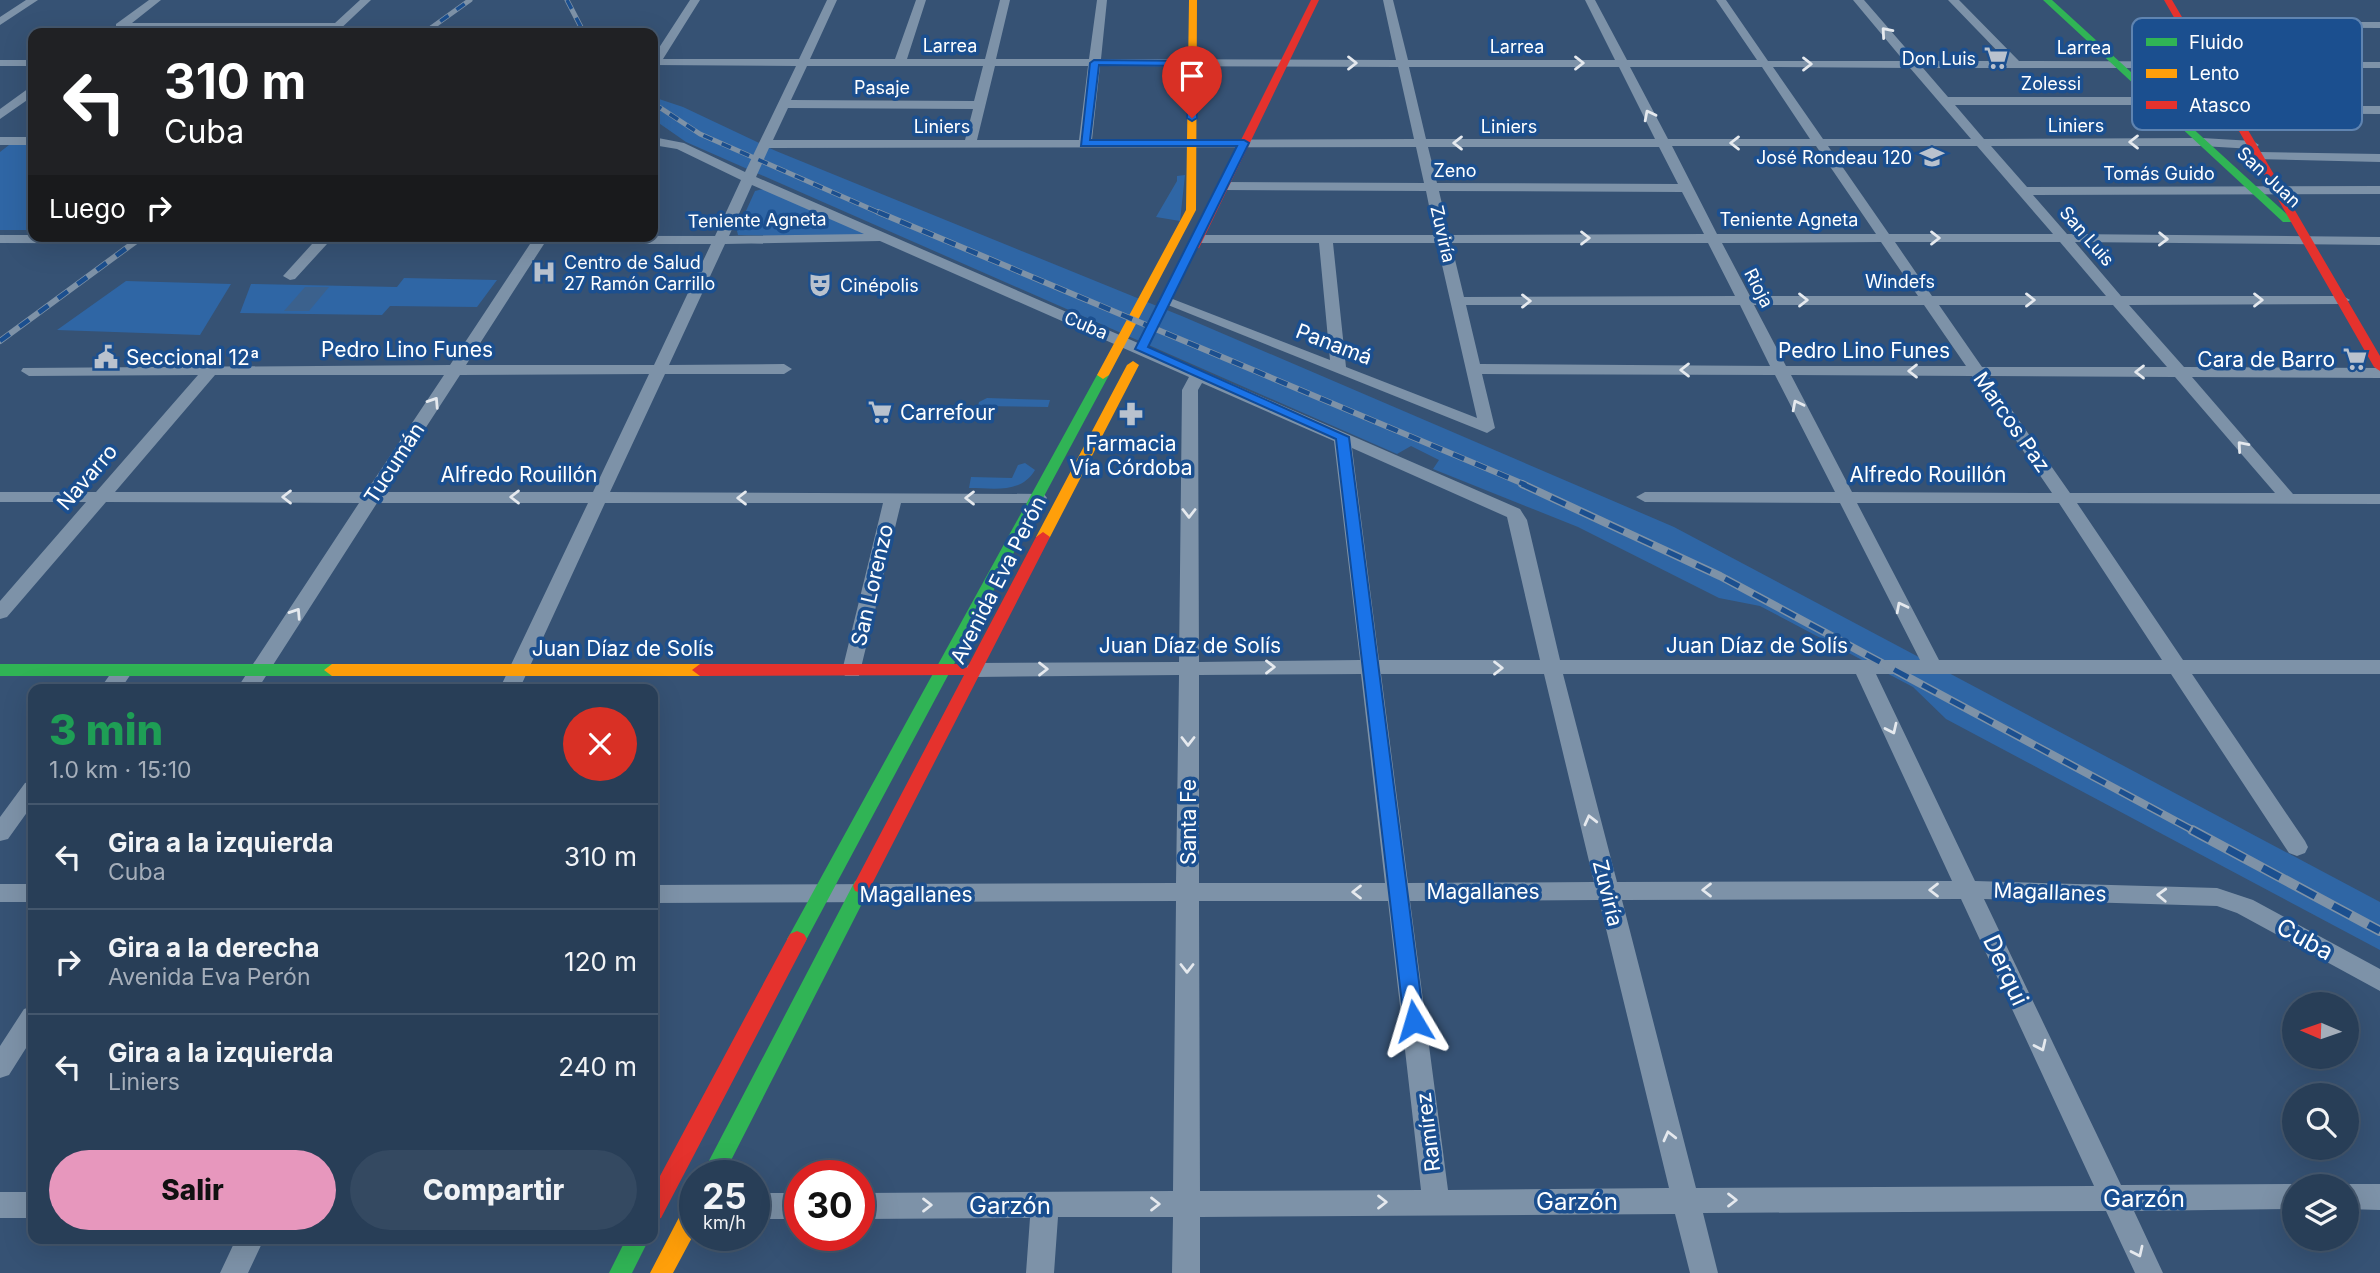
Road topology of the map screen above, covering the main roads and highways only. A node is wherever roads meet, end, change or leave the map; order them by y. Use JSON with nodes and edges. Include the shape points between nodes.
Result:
{"nodes":[{"id":1,"x":1193,"y":0,"type":"edge"},
{"id":2,"x":1315,"y":0,"type":"edge"},
{"id":3,"x":2047,"y":0,"type":"edge"},
{"id":4,"x":2168,"y":0,"type":"edge"},
{"id":5,"x":2178,"y":18,"type":"edge"},
{"id":6,"x":2132,"y":78,"type":"edge"},
{"id":7,"x":2189,"y":130,"type":"edge"},
{"id":8,"x":2244,"y":130,"type":"edge"},
{"id":9,"x":2310,"y":241,"type":"junction"},
{"id":10,"x":1187,"y":258,"type":"dead end"},
{"id":11,"x":1144,"y":343,"type":"road end"},
{"id":12,"x":2380,"y":367,"type":"edge"},
{"id":13,"x":0,"y":670,"type":"edge"},
{"id":14,"x":943,"y":670,"type":"junction"},
{"id":15,"x":975,"y":670,"type":"junction"},
{"id":16,"x":720,"y":1160,"type":"edge"},
{"id":17,"x":658,"y":1200,"type":"edge"},
{"id":18,"x":679,"y":1239,"type":"edge"},
{"id":19,"x":635,"y":1244,"type":"edge"},
{"id":20,"x":620,"y":1273,"type":"edge"},
{"id":21,"x":662,"y":1273,"type":"edge"}],
"edges":[{"from":1,"to":14,"type":"main road","name":"Avenida Eva Perón","via":[[1191,210]]},
{"from":2,"to":10,"type":"main road"},
{"from":3,"to":6,"type":"main road","name":"San Juan"},
{"from":4,"to":5,"type":"main road"},
{"from":7,"to":9,"type":"main road","name":"San Juan"},
{"from":8,"to":9,"type":"main road"},
{"from":9,"to":12,"type":"main road"},
{"from":11,"to":15,"type":"main road","name":"Avenida Eva Perón"},
{"from":13,"to":14,"type":"main road","name":"Juan Díaz de Solís"},
{"from":14,"to":15,"type":"main road","name":"Juan Díaz de Solís"},
{"from":14,"to":17,"type":"main road","name":"Avenida Eva Perón"},
{"from":15,"to":16,"type":"main road","name":"Avenida Eva Perón"},
{"from":18,"to":21,"type":"main road"},
{"from":19,"to":20,"type":"main road"}]}
